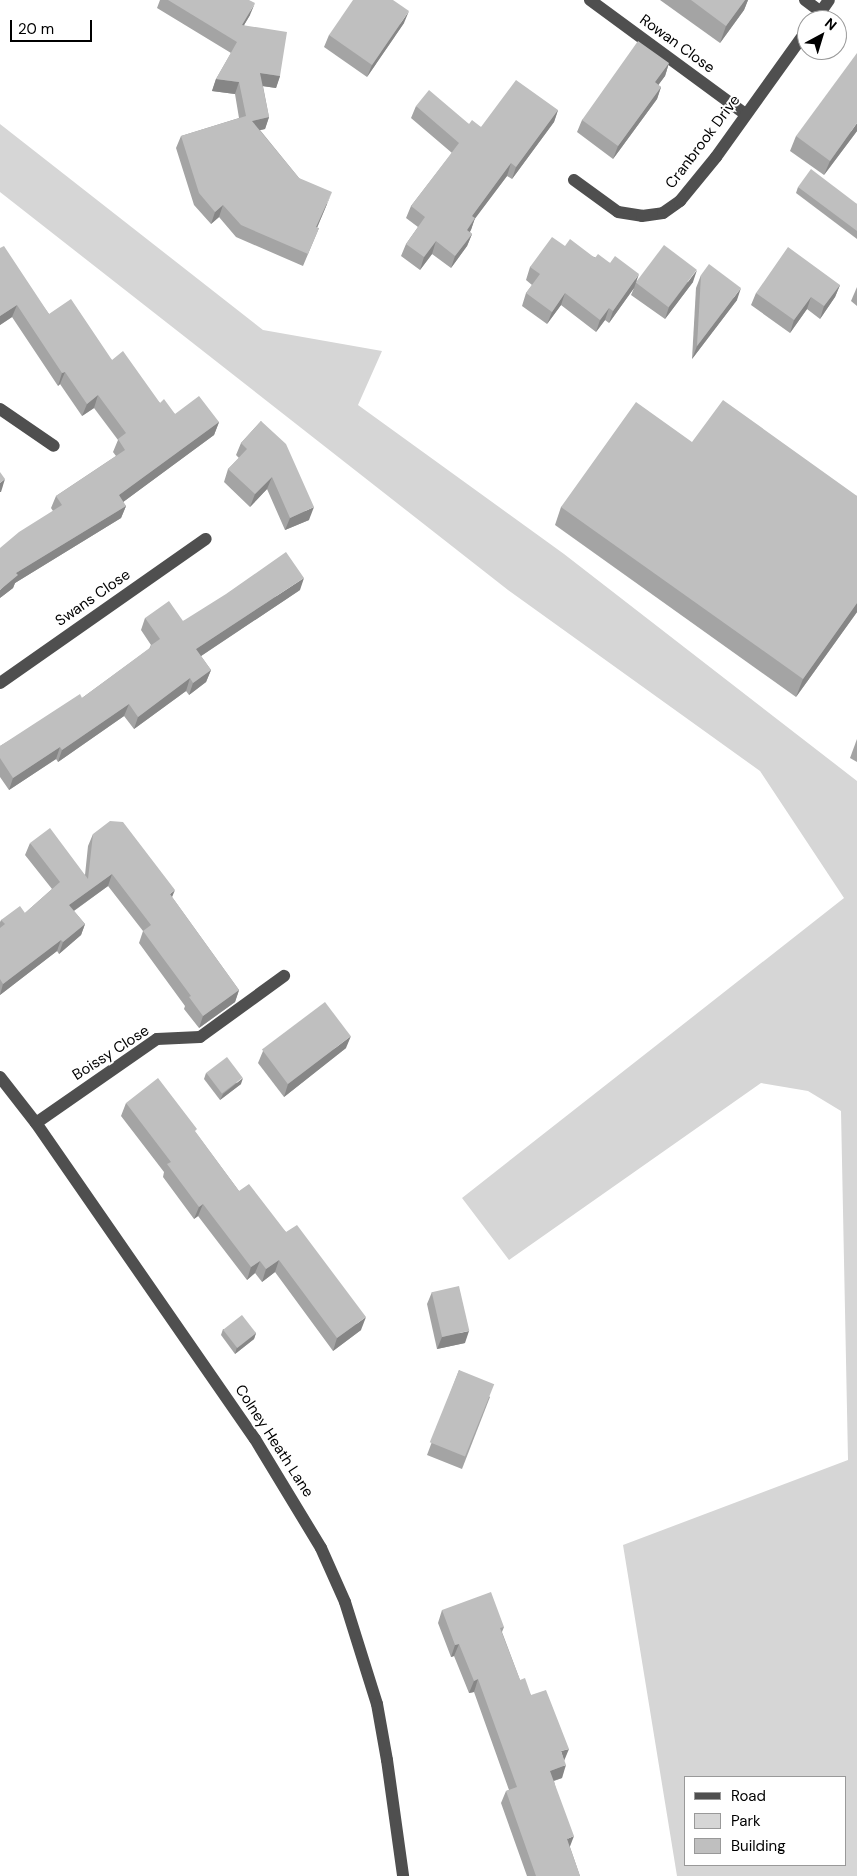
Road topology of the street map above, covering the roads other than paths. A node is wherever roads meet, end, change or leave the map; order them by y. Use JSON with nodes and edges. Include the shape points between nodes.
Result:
{"nodes":[{"id":1,"x":590,"y":0,"type":"edge"},
{"id":2,"x":805,"y":0,"type":"edge"},
{"id":3,"x":813,"y":10,"type":"edge"},
{"id":4,"x":797,"y":44,"type":"edge"},
{"id":5,"x":745,"y":114,"type":"junction"},
{"id":6,"x":574,"y":180,"type":"dead end"},
{"id":7,"x":0,"y":409,"type":"edge"},
{"id":8,"x":54,"y":446,"type":"dead end"},
{"id":9,"x":206,"y":539,"type":"dead end"},
{"id":10,"x":0,"y":683,"type":"edge"},
{"id":11,"x":284,"y":976,"type":"dead end"},
{"id":12,"x":0,"y":1077,"type":"edge"},
{"id":13,"x":36,"y":1123,"type":"junction"},
{"id":14,"x":403,"y":1876,"type":"edge"}],
"edges":[{"from":1,"to":5,"type":"street","name":"Rowan Close"},
{"from":2,"to":3,"type":"street"},
{"from":4,"to":5,"type":"street","name":"Cranbrook Drive"},
{"from":5,"to":6,"type":"street","name":"Cranbrook Drive","via":[[716,157],[680,201],[662,214],[642,216],[618,212]]},
{"from":7,"to":8,"type":"street"},
{"from":9,"to":10,"type":"street","name":"Swans Close"},
{"from":11,"to":13,"type":"street","name":"Boissy Close","via":[[200,1037],[157,1039]]},
{"from":12,"to":13,"type":"street","name":"Colney Heath Lane"},
{"from":13,"to":14,"type":"street","name":"Colney Heath Lane","via":[[255,1439],[321,1548],[345,1602],[376,1704]]}]}
